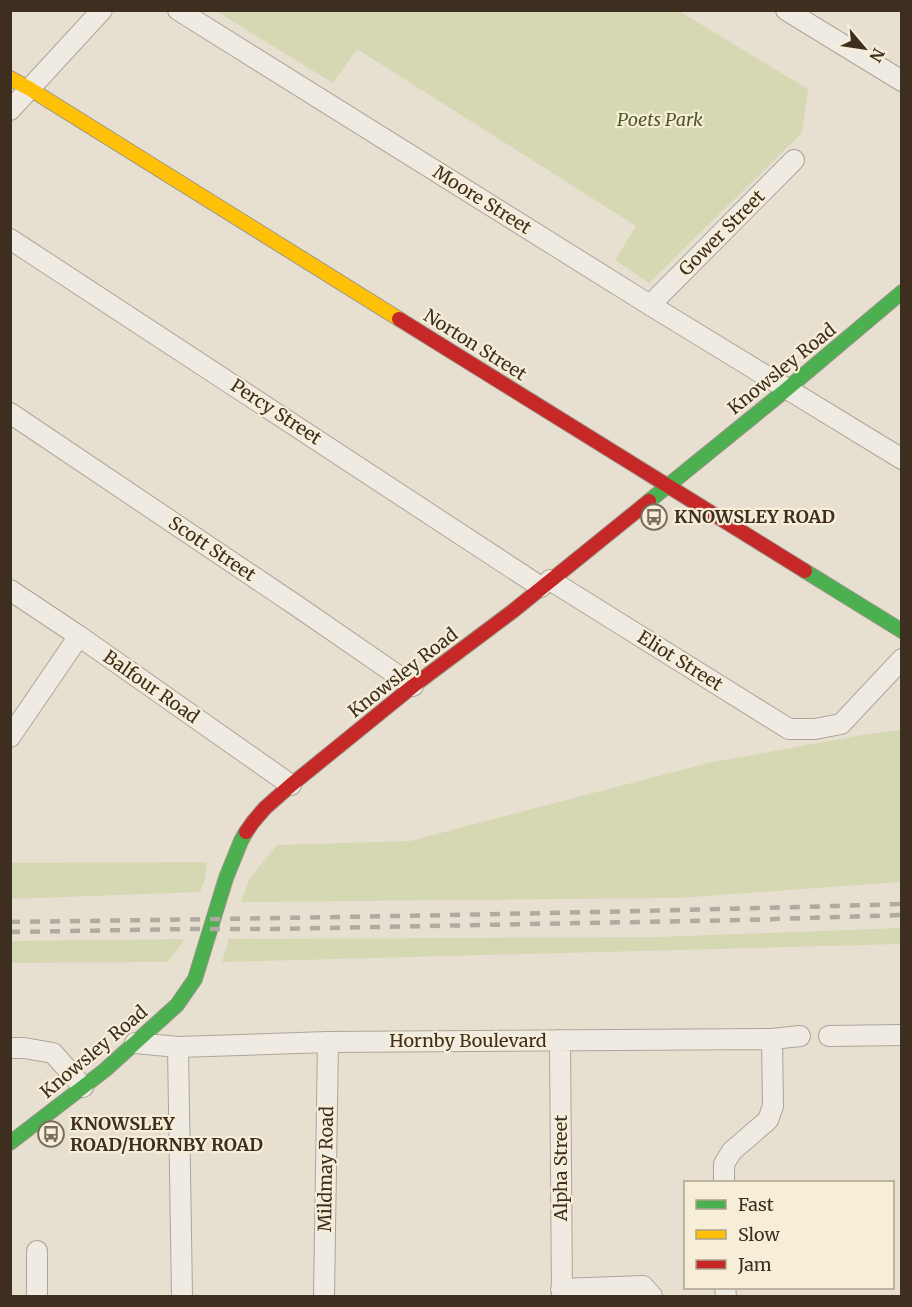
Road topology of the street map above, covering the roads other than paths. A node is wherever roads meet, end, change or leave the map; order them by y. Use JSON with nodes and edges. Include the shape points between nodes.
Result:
{"nodes":[{"id":1,"x":102,"y":10,"type":"edge"},
{"id":2,"x":178,"y":10,"type":"edge"},
{"id":3,"x":786,"y":10,"type":"edge"},
{"id":4,"x":10,"y":78,"type":"edge"},
{"id":5,"x":902,"y":81,"type":"edge"},
{"id":6,"x":30,"y":89,"type":"junction"},
{"id":7,"x":10,"y":110,"type":"edge"},
{"id":8,"x":794,"y":160,"type":"dead end"},
{"id":9,"x":10,"y":239,"type":"edge"},
{"id":10,"x":902,"y":292,"type":"edge"},
{"id":11,"x":650,"y":305,"type":"junction"},
{"id":12,"x":787,"y":389,"type":"junction"},
{"id":13,"x":10,"y":413,"type":"edge"},
{"id":14,"x":902,"y":459,"type":"edge"},
{"id":15,"x":667,"y":486,"type":"junction"},
{"id":16,"x":545,"y":583,"type":"junction"},
{"id":17,"x":10,"y":590,"type":"edge"},
{"id":18,"x":902,"y":631,"type":"edge"},
{"id":19,"x":79,"y":636,"type":"junction"},
{"id":20,"x":902,"y":659,"type":"edge"},
{"id":21,"x":413,"y":686,"type":"junction"},
{"id":22,"x":10,"y":737,"type":"edge"},
{"id":23,"x":291,"y":785,"type":"junction"},
{"id":24,"x":902,"y":1035,"type":"edge"},
{"id":25,"x":800,"y":1036,"type":"dead end"},
{"id":26,"x":829,"y":1036,"type":"dead end"},
{"id":27,"x":772,"y":1039,"type":"junction"},
{"id":28,"x":560,"y":1040,"type":"junction"},
{"id":29,"x":328,"y":1042,"type":"junction"},
{"id":30,"x":135,"y":1043,"type":"junction"},
{"id":31,"x":178,"y":1047,"type":"junction"},
{"id":32,"x":10,"y":1048,"type":"edge"},
{"id":33,"x":83,"y":1087,"type":"junction"},
{"id":34,"x":10,"y":1143,"type":"edge"},
{"id":35,"x":724,"y":1181,"type":"edge"},
{"id":36,"x":37,"y":1251,"type":"dead end"},
{"id":37,"x":562,"y":1293,"type":"edge"},
{"id":38,"x":37,"y":1296,"type":"edge"},
{"id":39,"x":182,"y":1296,"type":"edge"},
{"id":40,"x":324,"y":1296,"type":"edge"},
{"id":41,"x":652,"y":1296,"type":"edge"}],
"edges":[{"from":1,"to":6,"type":"street"},
{"from":2,"to":11,"type":"street","name":"Moore Street"},
{"from":3,"to":5,"type":"street"},
{"from":4,"to":6,"type":"main road","name":"Norton Street"},
{"from":6,"to":7,"type":"street"},
{"from":6,"to":15,"type":"main road","name":"Norton Street"},
{"from":8,"to":11,"type":"street","name":"Gower Street"},
{"from":9,"to":16,"type":"street","name":"Percy Street"},
{"from":10,"to":12,"type":"main road","name":"Knowsley Road"},
{"from":11,"to":12,"type":"street","name":"Moore Street"},
{"from":12,"to":14,"type":"street","name":"Moore Street"},
{"from":12,"to":15,"type":"main road","name":"Knowsley Road"},
{"from":13,"to":21,"type":"street","name":"Scott Street"},
{"from":15,"to":16,"type":"main road","name":"Knowsley Road"},
{"from":15,"to":18,"type":"main road","name":"Norton Street"},
{"from":16,"to":20,"type":"street","name":"Eliot Street","via":[[789,729],[841,724]]},
{"from":16,"to":21,"type":"main road","name":"Knowsley Road"},
{"from":17,"to":19,"type":"street","name":"Balfour Road"},
{"from":19,"to":22,"type":"street"},
{"from":19,"to":23,"type":"street","name":"Balfour Road"},
{"from":21,"to":23,"type":"main road","name":"Knowsley Road"},
{"from":23,"to":30,"type":"main road","name":"Knowsley Road","via":[[265,808],[241,841],[195,979],[177,1005]]},
{"from":24,"to":26,"type":"street"},
{"from":25,"to":27,"type":"street","name":"Hornby Boulevard"},
{"from":27,"to":28,"type":"street","name":"Hornby Boulevard"},
{"from":27,"to":35,"type":"street","via":[[772,1106],[768,1120],[732,1151],[724,1164]]},
{"from":28,"to":29,"type":"street","name":"Hornby Boulevard"},
{"from":28,"to":37,"type":"street","name":"Alpha Street"},
{"from":29,"to":31,"type":"street","name":"Hornby Boulevard"},
{"from":29,"to":40,"type":"street","name":"Mildmay Road"},
{"from":30,"to":31,"type":"street","name":"Hornby Boulevard"},
{"from":30,"to":33,"type":"main road","name":"Knowsley Road"},
{"from":31,"to":39,"type":"street"},
{"from":32,"to":33,"type":"street","via":[[53,1053]]},
{"from":33,"to":34,"type":"main road","name":"Knowsley Road"},
{"from":36,"to":38,"type":"street"},
{"from":37,"to":41,"type":"street","via":[[644,1286]]}]}
